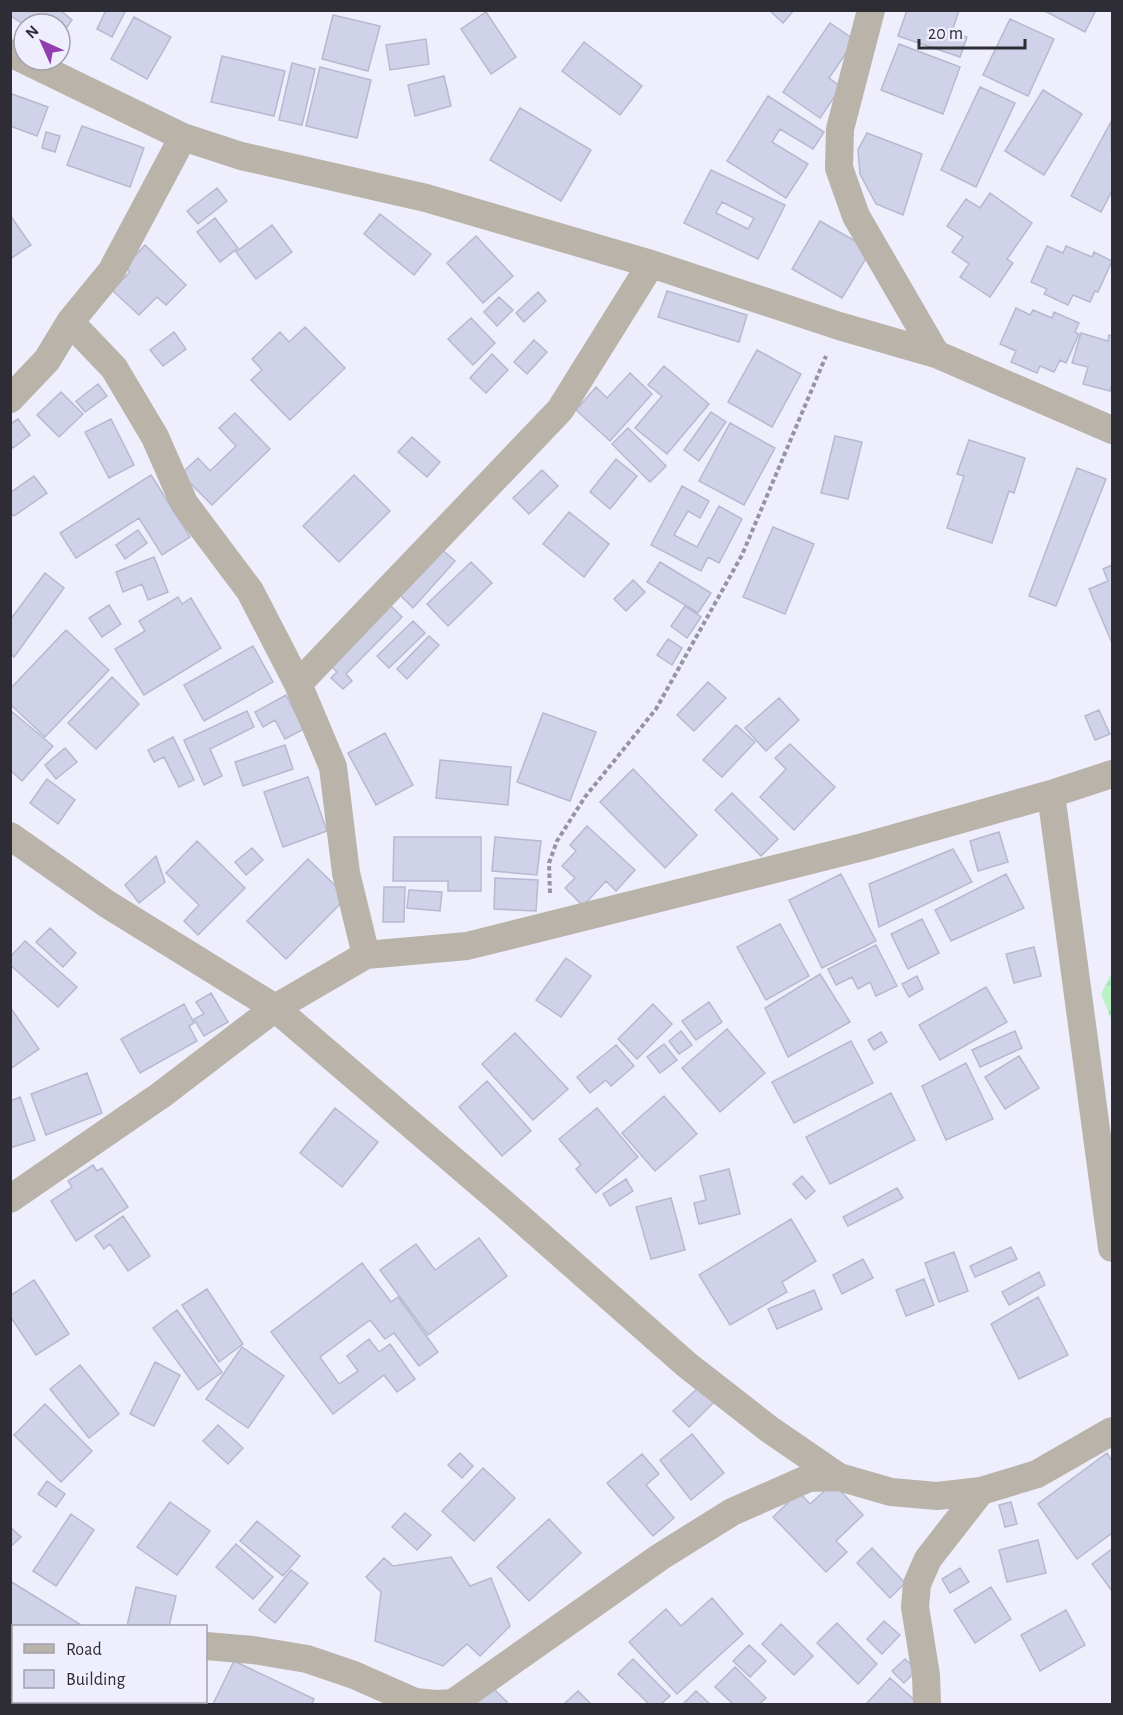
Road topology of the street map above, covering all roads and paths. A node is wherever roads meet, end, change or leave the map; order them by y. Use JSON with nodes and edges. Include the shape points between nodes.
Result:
{"nodes":[{"id":1,"x":871,"y":10,"type":"edge"},
{"id":2,"x":10,"y":53,"type":"edge"},
{"id":3,"x":183,"y":137,"type":"junction"},
{"id":4,"x":651,"y":264,"type":"junction"},
{"id":5,"x":70,"y":322,"type":"junction"},
{"id":6,"x":839,"y":326,"type":"junction"},
{"id":7,"x":936,"y":354,"type":"junction"},
{"id":8,"x":10,"y":399,"type":"edge"},
{"id":9,"x":1113,"y":430,"type":"edge"},
{"id":10,"x":298,"y":684,"type":"junction"},
{"id":11,"x":1113,"y":774,"type":"edge"},
{"id":12,"x":1051,"y":794,"type":"junction"},
{"id":13,"x":10,"y":836,"type":"edge"},
{"id":14,"x":551,"y":924,"type":"junction"},
{"id":15,"x":366,"y":955,"type":"junction"},
{"id":16,"x":274,"y":1008,"type":"junction"},
{"id":17,"x":10,"y":1200,"type":"edge"},
{"id":18,"x":1113,"y":1248,"type":"edge"},
{"id":19,"x":1113,"y":1431,"type":"edge"},
{"id":20,"x":839,"y":1477,"type":"junction"},
{"id":21,"x":981,"y":1491,"type":"junction"},
{"id":22,"x":207,"y":1646,"type":"edge"},
{"id":23,"x":927,"y":1704,"type":"edge"}],
"edges":[{"from":1,"to":7,"type":"street","via":[[840,129],[839,168],[856,216]]},
{"from":2,"to":3,"type":"street"},
{"from":3,"to":4,"type":"street","via":[[241,156],[426,198]]},
{"from":3,"to":5,"type":"street","via":[[111,272]]},
{"from":4,"to":6,"type":"street"},
{"from":4,"to":10,"type":"street","via":[[560,410]]},
{"from":5,"to":8,"type":"street","via":[[47,360]]},
{"from":5,"to":10,"type":"street","via":[[114,368],[155,437],[184,503],[250,591]]},
{"from":6,"to":7,"type":"street"},
{"from":6,"to":14,"type":"path","via":[[742,555],[656,709],[585,797],[555,846],[549,863]]},
{"from":7,"to":9,"type":"street"},
{"from":10,"to":15,"type":"street","via":[[333,768],[346,873]]},
{"from":11,"to":12,"type":"street"},
{"from":12,"to":14,"type":"street","via":[[863,847]]},
{"from":12,"to":18,"type":"street"},
{"from":13,"to":16,"type":"street","via":[[107,904]]},
{"from":14,"to":15,"type":"street","via":[[467,946]]},
{"from":15,"to":16,"type":"street"},
{"from":16,"to":17,"type":"street","via":[[160,1095]]},
{"from":16,"to":20,"type":"street","via":[[687,1365]]},
{"from":19,"to":21,"type":"street","via":[[1037,1473]]},
{"from":20,"to":21,"type":"street","via":[[891,1492],[937,1496]]},
{"from":20,"to":22,"type":"street","via":[[809,1478],[732,1512],[660,1557],[453,1703],[415,1702],[307,1659]]},
{"from":21,"to":23,"type":"street","via":[[928,1559],[917,1584],[915,1607]]}]}
